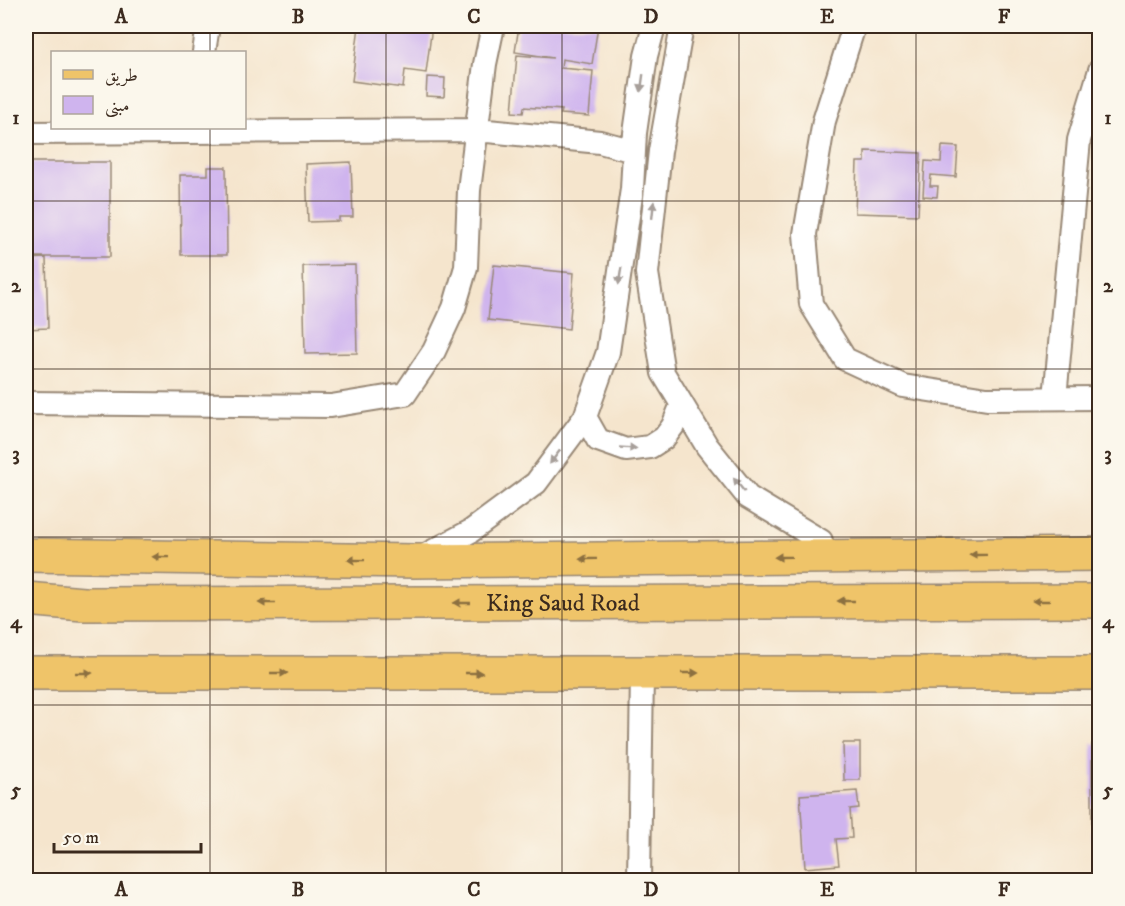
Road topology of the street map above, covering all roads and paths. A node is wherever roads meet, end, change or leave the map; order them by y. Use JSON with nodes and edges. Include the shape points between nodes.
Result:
{"nodes":[{"id":1,"x":208,"y":26,"type":"edge"},
{"id":2,"x":493,"y":26,"type":"edge"},
{"id":3,"x":654,"y":26,"type":"edge"},
{"id":4,"x":682,"y":26,"type":"edge"},
{"id":5,"x":854,"y":26,"type":"edge"},
{"id":6,"x":204,"y":51,"type":"edge"},
{"id":7,"x":1100,"y":70,"type":"edge"},
{"id":8,"x":193,"y":130,"type":"edge"},
{"id":9,"x":477,"y":130,"type":"junction"},
{"id":10,"x":26,"y":133,"type":"edge"},
{"id":11,"x":1089,"y":139,"type":"edge"},
{"id":12,"x":634,"y":151,"type":"junction"},
{"id":13,"x":1055,"y":398,"type":"junction"},
{"id":14,"x":1100,"y":398,"type":"edge"},
{"id":15,"x":26,"y":403,"type":"edge"},
{"id":16,"x":682,"y":404,"type":"junction"},
{"id":17,"x":585,"y":417,"type":"junction"},
{"id":18,"x":821,"y":542,"type":"dead end"},
{"id":19,"x":1100,"y":554,"type":"edge"},
{"id":20,"x":26,"y":555,"type":"edge"},
{"id":21,"x":414,"y":561,"type":"junction"},
{"id":22,"x":26,"y":599,"type":"edge"},
{"id":23,"x":1100,"y":601,"type":"edge"},
{"id":24,"x":26,"y":673,"type":"edge"},
{"id":25,"x":642,"y":673,"type":"junction"},
{"id":26,"x":1100,"y":673,"type":"edge"},
{"id":27,"x":639,"y":880,"type":"edge"}],
"edges":[{"from":1,"to":6,"type":"street"},
{"from":2,"to":9,"type":"street"},
{"from":3,"to":12,"type":"street","one_way":true,"via":[[646,56]]},
{"from":16,"to":4,"type":"street","one_way":true,"via":[[663,373],[647,273],[660,151]]},
{"from":5,"to":13,"type":"street","via":[[824,121],[806,234],[811,304],[845,359],[903,386],[987,399]]},
{"from":7,"to":11,"type":"street"},
{"from":8,"to":9,"type":"street"},
{"from":8,"to":10,"type":"street"},
{"from":9,"to":12,"type":"street","via":[[600,142]]},
{"from":9,"to":15,"type":"street","via":[[469,190],[466,267],[454,308],[434,351],[405,394],[331,406]]},
{"from":11,"to":13,"type":"street"},
{"from":12,"to":17,"type":"street","one_way":true,"via":[[608,352]]},
{"from":13,"to":14,"type":"street"},
{"from":17,"to":16,"type":"street","one_way":true,"via":[[598,440],[626,450],[650,447],[673,426]]},
{"from":18,"to":16,"type":"street","one_way":true,"via":[[748,497],[707,446]]},
{"from":17,"to":21,"type":"street","one_way":true,"via":[[536,483],[471,531]]},
{"from":19,"to":21,"type":"main road","one_way":true},
{"from":21,"to":20,"type":"main road","one_way":true},
{"from":23,"to":22,"type":"main road","name":"King Saud Road","one_way":true,"via":[[83,604]]},
{"from":24,"to":25,"type":"main road","one_way":true},
{"from":25,"to":26,"type":"main road","one_way":true},
{"from":25,"to":27,"type":"street"}]}
